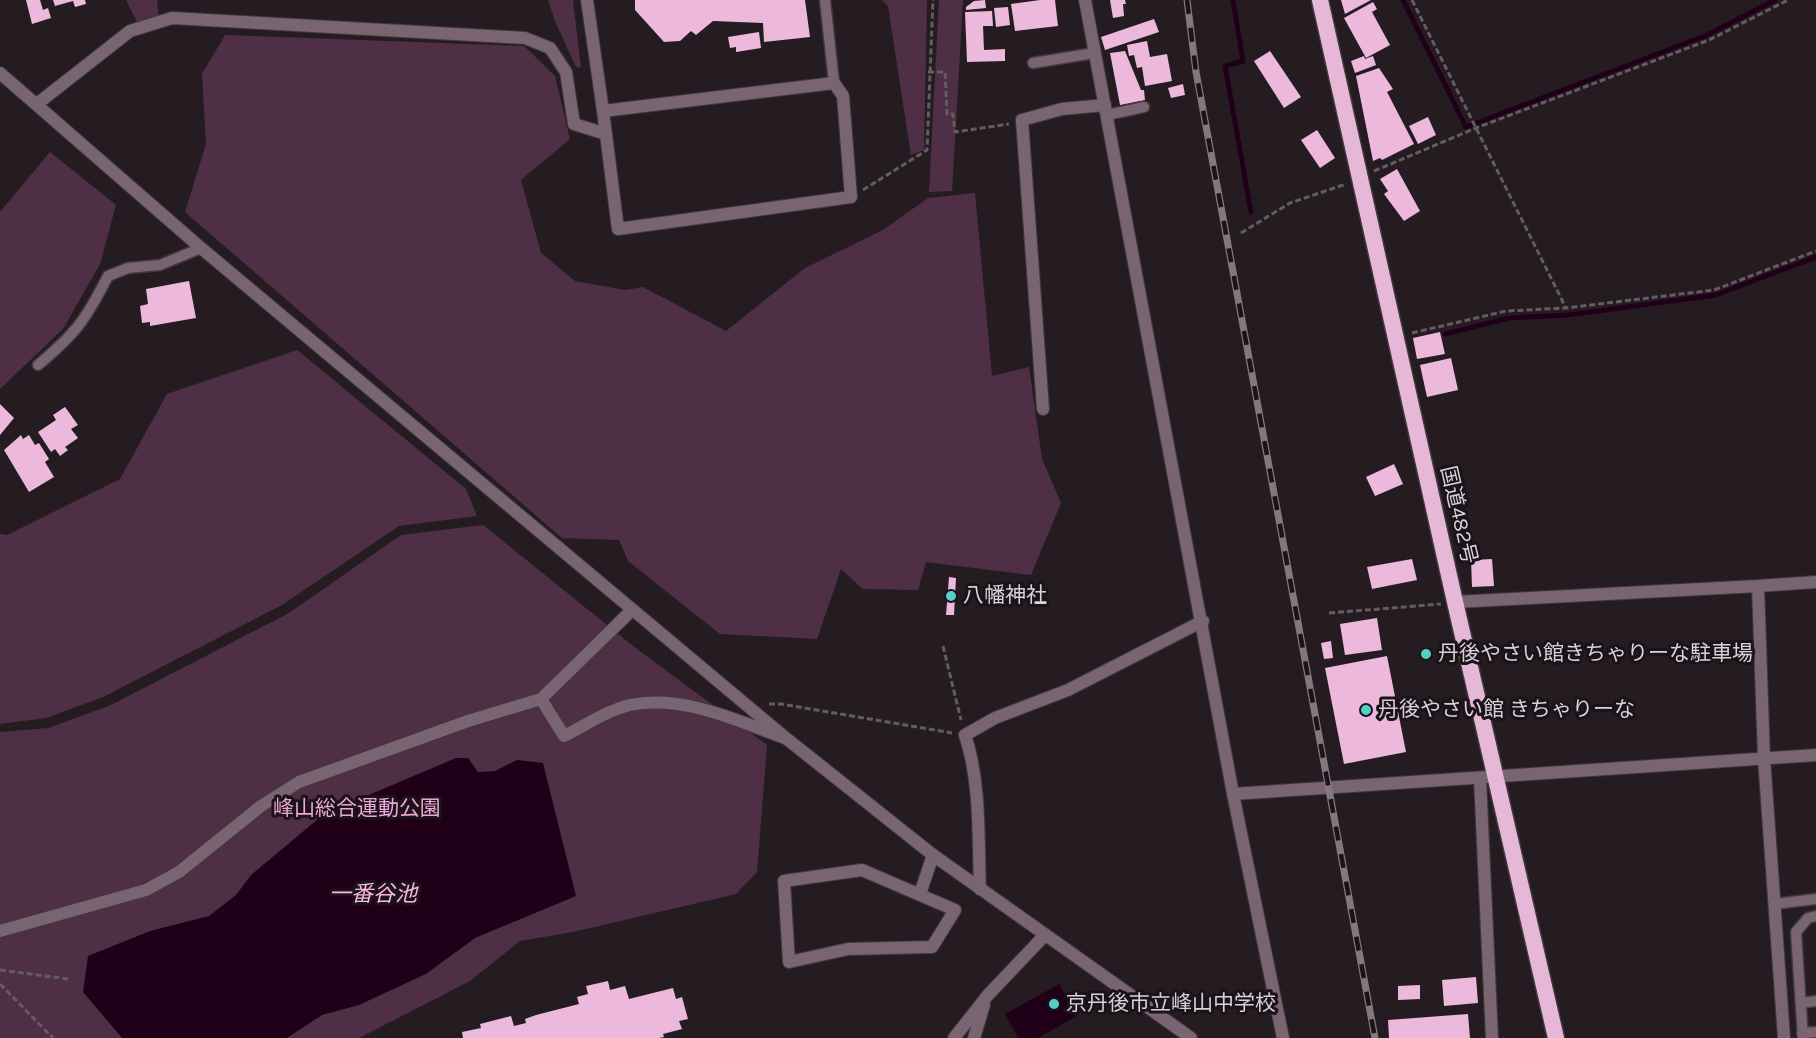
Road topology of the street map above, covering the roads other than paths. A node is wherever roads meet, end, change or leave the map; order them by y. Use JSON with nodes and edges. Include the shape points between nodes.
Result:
{"nodes":[{"id":1,"x":587,"y":0,"type":"edge"},
{"id":2,"x":825,"y":0,"type":"edge"},
{"id":3,"x":1085,"y":0,"type":"edge"},
{"id":4,"x":1320,"y":0,"type":"edge"},
{"id":5,"x":1094,"y":53,"type":"junction"},
{"id":6,"x":1033,"y":63,"type":"dead end"},
{"id":7,"x":0,"y":73,"type":"edge"},
{"id":8,"x":834,"y":83,"type":"junction"},
{"id":9,"x":37,"y":104,"type":"junction"},
{"id":10,"x":1144,"y":107,"type":"dead end"},
{"id":11,"x":1106,"y":110,"type":"junction"},
{"id":12,"x":603,"y":111,"type":"junction"},
{"id":13,"x":606,"y":134,"type":"junction"},
{"id":14,"x":201,"y":248,"type":"junction"},
{"id":15,"x":38,"y":364,"type":"dead end"},
{"id":16,"x":1043,"y":409,"type":"dead end"},
{"id":17,"x":1816,"y":582,"type":"edge"},
{"id":18,"x":1758,"y":586,"type":"junction"},
{"id":19,"x":1455,"y":602,"type":"junction"},
{"id":20,"x":632,"y":610,"type":"junction"},
{"id":21,"x":1203,"y":621,"type":"junction"},
{"id":22,"x":541,"y":699,"type":"junction"},
{"id":23,"x":787,"y":739,"type":"junction"},
{"id":24,"x":1816,"y":755,"type":"edge"},
{"id":25,"x":1764,"y":758,"type":"junction"},
{"id":26,"x":1489,"y":778,"type":"junction"},
{"id":27,"x":1233,"y":794,"type":"junction"},
{"id":28,"x":933,"y":855,"type":"junction"},
{"id":29,"x":980,"y":889,"type":"junction"},
{"id":30,"x":920,"y":894,"type":"junction"},
{"id":31,"x":1816,"y":899,"type":"edge"},
{"id":32,"x":1775,"y":904,"type":"junction"},
{"id":33,"x":1816,"y":916,"type":"edge"},
{"id":34,"x":0,"y":931,"type":"edge"},
{"id":35,"x":1045,"y":935,"type":"junction"},
{"id":36,"x":988,"y":995,"type":"junction"},
{"id":37,"x":1816,"y":1000,"type":"edge"},
{"id":38,"x":1801,"y":1002,"type":"junction"},
{"id":39,"x":1816,"y":1032,"type":"edge"},
{"id":40,"x":1803,"y":1035,"type":"edge"},
{"id":41,"x":954,"y":1038,"type":"edge"},
{"id":42,"x":974,"y":1038,"type":"edge"},
{"id":43,"x":1191,"y":1038,"type":"edge"},
{"id":44,"x":1283,"y":1038,"type":"edge"},
{"id":45,"x":1492,"y":1038,"type":"edge"},
{"id":46,"x":1556,"y":1038,"type":"edge"},
{"id":47,"x":1784,"y":1038,"type":"edge"}],
"edges":[{"from":1,"to":12,"type":"street"},
{"from":2,"to":8,"type":"lane"},
{"from":3,"to":5,"type":"street"},
{"from":4,"to":19,"type":"highway","name":"国道482号"},
{"from":5,"to":6,"type":"lane"},
{"from":5,"to":11,"type":"street"},
{"from":7,"to":9,"type":"street"},
{"from":8,"to":12,"type":"street"},
{"from":8,"to":13,"type":"street","via":[[843,96],[851,197],[618,230]]},
{"from":9,"to":13,"type":"street","via":[[130,31],[172,18],[525,38],[550,48],[566,72],[574,124]]},
{"from":9,"to":14,"type":"street"},
{"from":10,"to":11,"type":"lane"},
{"from":11,"to":16,"type":"street","via":[[1062,109],[1022,120]]},
{"from":11,"to":21,"type":"street"},
{"from":12,"to":13,"type":"street"},
{"from":14,"to":15,"type":"lane","via":[[160,265],[128,268],[108,276],[87,318]]},
{"from":14,"to":20,"type":"street"},
{"from":17,"to":18,"type":"street"},
{"from":18,"to":19,"type":"street"},
{"from":18,"to":25,"type":"street"},
{"from":19,"to":26,"type":"highway","name":"国道482号"},
{"from":20,"to":22,"type":"street"},
{"from":20,"to":23,"type":"street"},
{"from":21,"to":27,"type":"street"},
{"from":21,"to":29,"type":"street","via":[[1068,690],[995,718],[965,735],[978,817]]},
{"from":22,"to":23,"type":"street","via":[[564,736],[628,705],[656,702],[710,712]]},
{"from":22,"to":34,"type":"street","via":[[299,782],[261,806],[179,872],[146,890]]},
{"from":23,"to":28,"type":"street"},
{"from":24,"to":25,"type":"street"},
{"from":25,"to":26,"type":"street"},
{"from":25,"to":32,"type":"street"},
{"from":26,"to":27,"type":"street"},
{"from":26,"to":45,"type":"street"},
{"from":26,"to":46,"type":"highway","name":"国道482号"},
{"from":27,"to":44,"type":"street"},
{"from":28,"to":29,"type":"street"},
{"from":28,"to":30,"type":"street"},
{"from":29,"to":35,"type":"street"},
{"from":30,"to":30,"type":"street","via":[[862,870],[784,881],[789,962],[848,949],[932,947],[955,910]]},
{"from":31,"to":32,"type":"lane"},
{"from":32,"to":47,"type":"street"},
{"from":33,"to":38,"type":"lane","via":[[1808,918],[1796,932]]},
{"from":35,"to":36,"type":"street"},
{"from":35,"to":43,"type":"street"},
{"from":36,"to":41,"type":"street"},
{"from":36,"to":42,"type":"street"},
{"from":37,"to":38,"type":"lane"},
{"from":38,"to":40,"type":"lane"},
{"from":39,"to":40,"type":"lane"}]}
